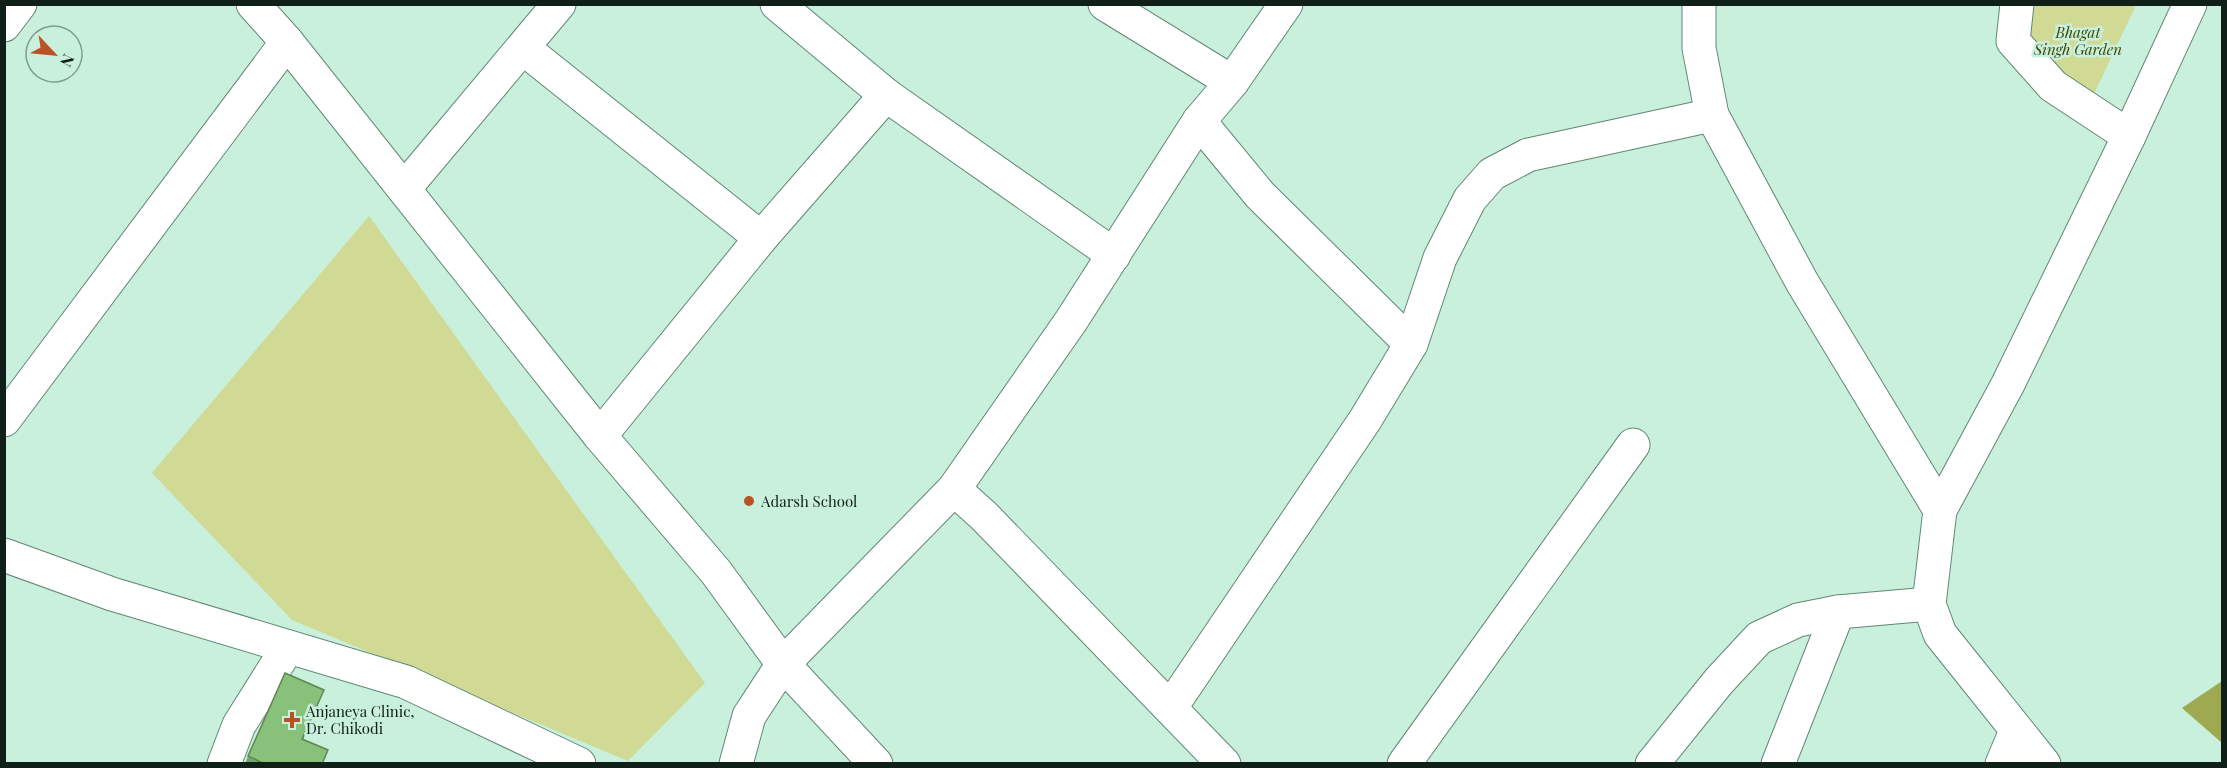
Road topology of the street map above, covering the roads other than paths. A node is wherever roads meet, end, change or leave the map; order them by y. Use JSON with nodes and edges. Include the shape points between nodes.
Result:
{"nodes":[{"id":1,"x":20,"y":4,"type":"edge"},
{"id":2,"x":253,"y":4,"type":"edge"},
{"id":3,"x":559,"y":4,"type":"edge"},
{"id":4,"x":777,"y":4,"type":"edge"},
{"id":5,"x":1105,"y":4,"type":"edge"},
{"id":6,"x":1287,"y":4,"type":"edge"},
{"id":7,"x":1699,"y":4,"type":"edge"},
{"id":8,"x":2017,"y":4,"type":"edge"},
{"id":9,"x":2190,"y":4,"type":"edge"},
{"id":10,"x":4,"y":25,"type":"edge"},
{"id":11,"x":286,"y":42,"type":"junction"},
{"id":12,"x":523,"y":48,"type":"junction"},
{"id":13,"x":1232,"y":82,"type":"junction"},
{"id":14,"x":886,"y":95,"type":"junction"},
{"id":15,"x":1712,"y":115,"type":"junction"},
{"id":16,"x":1199,"y":122,"type":"junction"},
{"id":17,"x":2130,"y":136,"type":"junction"},
{"id":18,"x":404,"y":189,"type":"junction"},
{"id":19,"x":761,"y":238,"type":"junction"},
{"id":20,"x":1114,"y":255,"type":"junction"},
{"id":21,"x":1411,"y":344,"type":"junction"},
{"id":22,"x":4,"y":420,"type":"edge"},
{"id":23,"x":600,"y":436,"type":"junction"},
{"id":24,"x":1633,"y":445,"type":"dead end"},
{"id":25,"x":954,"y":489,"type":"junction"},
{"id":26,"x":1940,"y":510,"type":"junction"},
{"id":27,"x":4,"y":555,"type":"edge"},
{"id":28,"x":1929,"y":604,"type":"junction"},
{"id":29,"x":1838,"y":612,"type":"junction"},
{"id":30,"x":288,"y":647,"type":"junction"},
{"id":31,"x":783,"y":664,"type":"junction"},
{"id":32,"x":1171,"y":707,"type":"junction"},
{"id":33,"x":2016,"y":731,"type":"junction"},
{"id":34,"x":571,"y":762,"type":"edge"},
{"id":35,"x":224,"y":764,"type":"edge"},
{"id":36,"x":736,"y":764,"type":"edge"},
{"id":37,"x":876,"y":764,"type":"edge"},
{"id":38,"x":1224,"y":764,"type":"edge"},
{"id":39,"x":1404,"y":764,"type":"edge"},
{"id":40,"x":1653,"y":764,"type":"edge"},
{"id":41,"x":1778,"y":764,"type":"edge"},
{"id":42,"x":2002,"y":764,"type":"edge"},
{"id":43,"x":2044,"y":764,"type":"edge"}],
"edges":[{"from":1,"to":10,"type":"street"},
{"from":2,"to":11,"type":"street"},
{"from":3,"to":12,"type":"street"},
{"from":4,"to":14,"type":"street"},
{"from":5,"to":13,"type":"street"},
{"from":6,"to":13,"type":"street"},
{"from":7,"to":15,"type":"street","via":[[1699,48]]},
{"from":8,"to":17,"type":"street","via":[[2013,41],[2053,86]]},
{"from":9,"to":17,"type":"street"},
{"from":11,"to":18,"type":"street"},
{"from":11,"to":22,"type":"street"},
{"from":12,"to":18,"type":"street"},
{"from":12,"to":19,"type":"street"},
{"from":13,"to":16,"type":"street"},
{"from":14,"to":19,"type":"street"},
{"from":14,"to":20,"type":"street"},
{"from":15,"to":21,"type":"street","via":[[1528,155],[1491,174],[1470,199],[1440,258]]},
{"from":15,"to":26,"type":"street","via":[[1808,291]]},
{"from":16,"to":20,"type":"street"},
{"from":16,"to":21,"type":"street","via":[[1260,195]]},
{"from":17,"to":26,"type":"street","via":[[2008,384]]},
{"from":18,"to":23,"type":"street"},
{"from":19,"to":23,"type":"street"},
{"from":20,"to":25,"type":"street"},
{"from":21,"to":32,"type":"street","via":[[1365,420]]},
{"from":23,"to":31,"type":"street","via":[[716,572]]},
{"from":24,"to":39,"type":"street"},
{"from":25,"to":31,"type":"street"},
{"from":25,"to":32,"type":"street"},
{"from":26,"to":28,"type":"street"},
{"from":27,"to":30,"type":"street","via":[[112,594]]},
{"from":28,"to":29,"type":"street"},
{"from":28,"to":33,"type":"street","via":[[1940,634]]},
{"from":29,"to":40,"type":"street","via":[[1798,620],[1760,638],[1719,681]]},
{"from":29,"to":41,"type":"street"},
{"from":30,"to":34,"type":"street","via":[[406,682]]},
{"from":30,"to":35,"type":"street","via":[[239,725]]},
{"from":31,"to":36,"type":"street","via":[[748,716]]},
{"from":31,"to":37,"type":"street"},
{"from":32,"to":38,"type":"street"},
{"from":33,"to":42,"type":"street"},
{"from":33,"to":43,"type":"street"}]}
